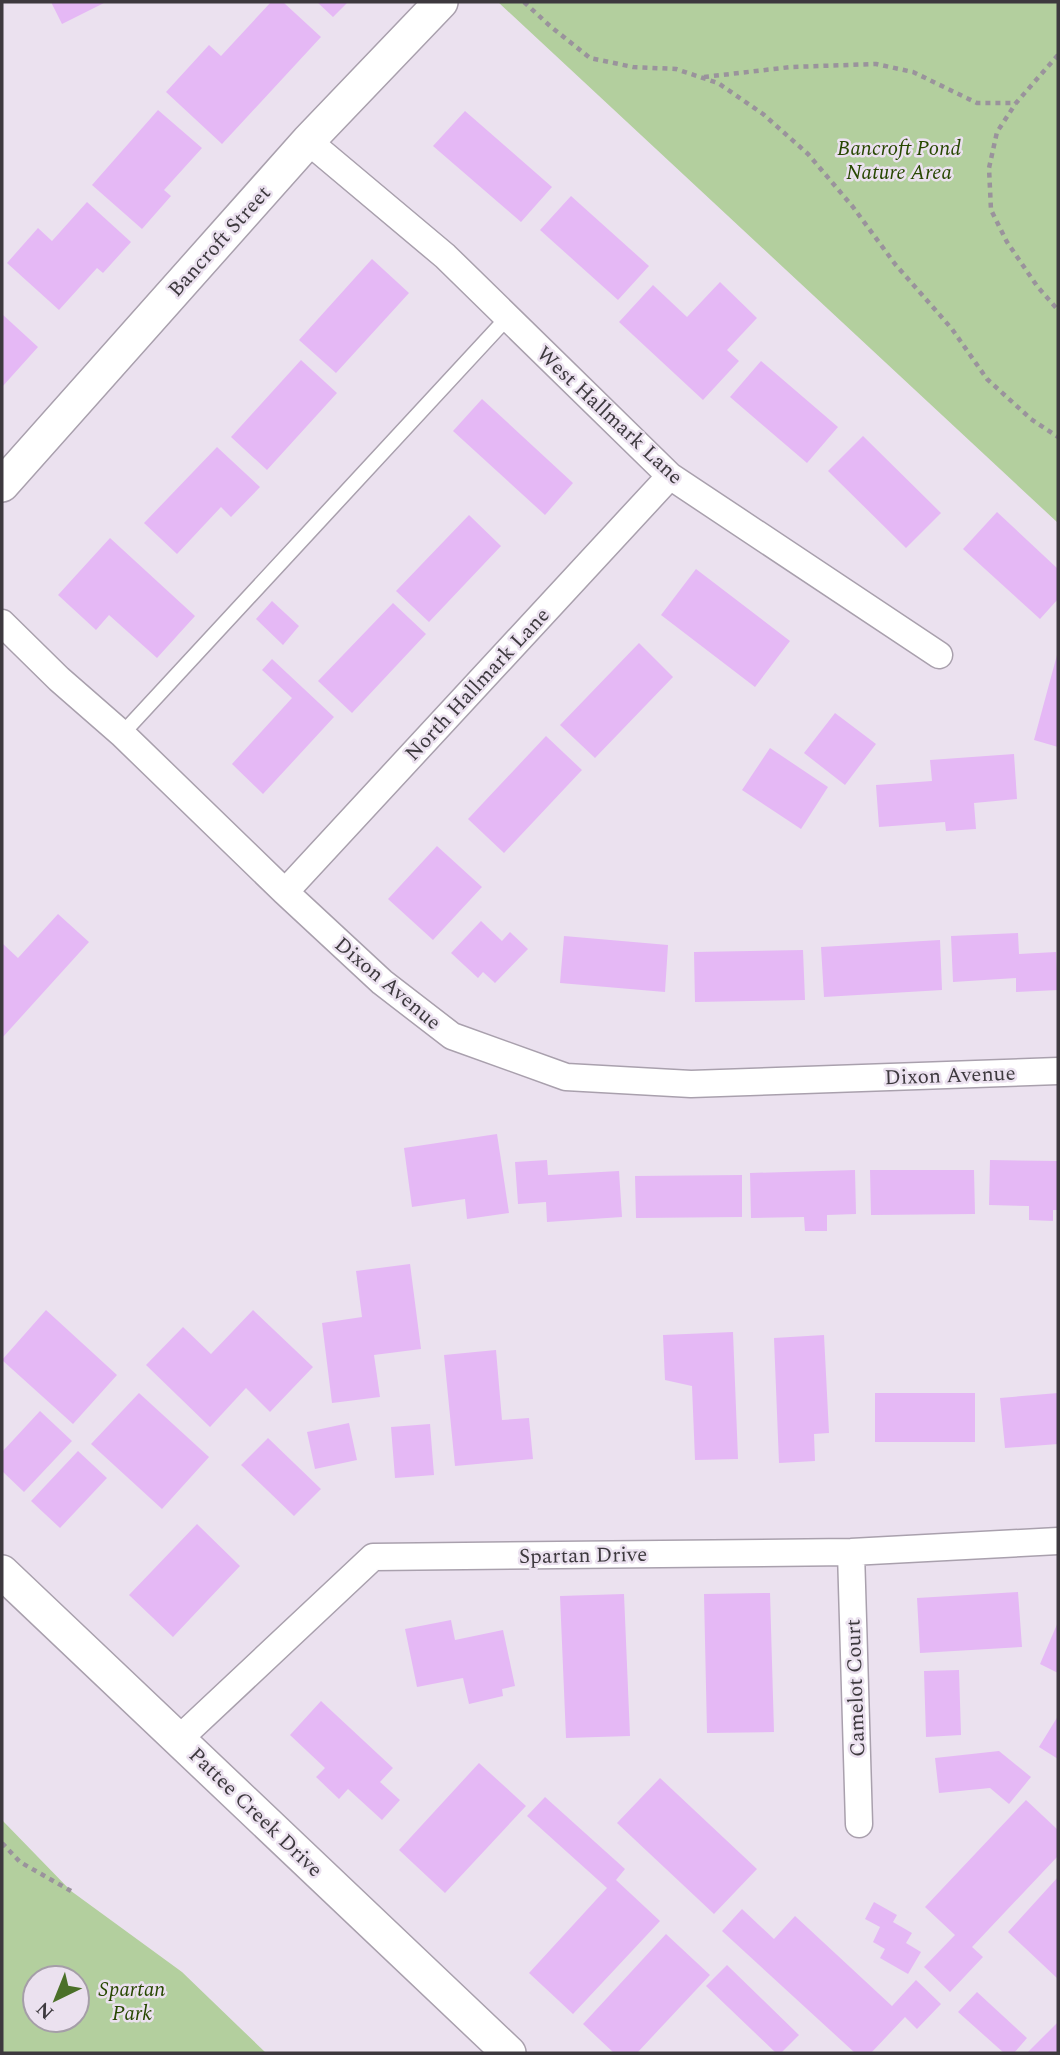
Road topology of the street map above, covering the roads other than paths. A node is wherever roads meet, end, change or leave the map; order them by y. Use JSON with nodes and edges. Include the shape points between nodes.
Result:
{"nodes":[{"id":1,"x":441,"y":2,"type":"edge"},
{"id":2,"x":308,"y":141,"type":"junction"},
{"id":3,"x":508,"y":317,"type":"junction"},
{"id":4,"x":670,"y":476,"type":"junction"},
{"id":5,"x":2,"y":485,"type":"edge"},
{"id":6,"x":2,"y":623,"type":"edge"},
{"id":7,"x":939,"y":655,"type":"dead end"},
{"id":8,"x":122,"y":734,"type":"junction"},
{"id":9,"x":285,"y":892,"type":"junction"},
{"id":10,"x":1058,"y":1071,"type":"edge"},
{"id":11,"x":1058,"y":1541,"type":"edge"},
{"id":12,"x":851,"y":1552,"type":"junction"},
{"id":13,"x":2,"y":1572,"type":"edge"},
{"id":14,"x":179,"y":1739,"type":"junction"},
{"id":15,"x":859,"y":1824,"type":"dead end"},
{"id":16,"x":509,"y":2053,"type":"edge"}],
"edges":[{"from":1,"to":2,"type":"street","name":"Bancroft Street"},
{"from":2,"to":3,"type":"street","name":"West Hallmark Lane","via":[[445,256]]},
{"from":2,"to":5,"type":"street","name":"Bancroft Street"},
{"from":3,"to":4,"type":"street","name":"West Hallmark Lane"},
{"from":3,"to":8,"type":"lane"},
{"from":4,"to":7,"type":"street","name":"West Hallmark Lane"},
{"from":4,"to":9,"type":"street","name":"North Hallmark Lane"},
{"from":6,"to":8,"type":"street","name":"Dixon Avenue"},
{"from":8,"to":9,"type":"street","name":"Dixon Avenue"},
{"from":9,"to":10,"type":"street","name":"Dixon Avenue","via":[[382,982],[452,1035],[565,1077],[691,1084]]},
{"from":11,"to":12,"type":"street","name":"Spartan Drive"},
{"from":12,"to":14,"type":"street","name":"Spartan Drive","via":[[373,1557]]},
{"from":12,"to":15,"type":"street","name":"Camelot Court"},
{"from":13,"to":14,"type":"street","name":"Pattee Creek Drive"},
{"from":14,"to":16,"type":"street","name":"Pattee Creek Drive"}]}
